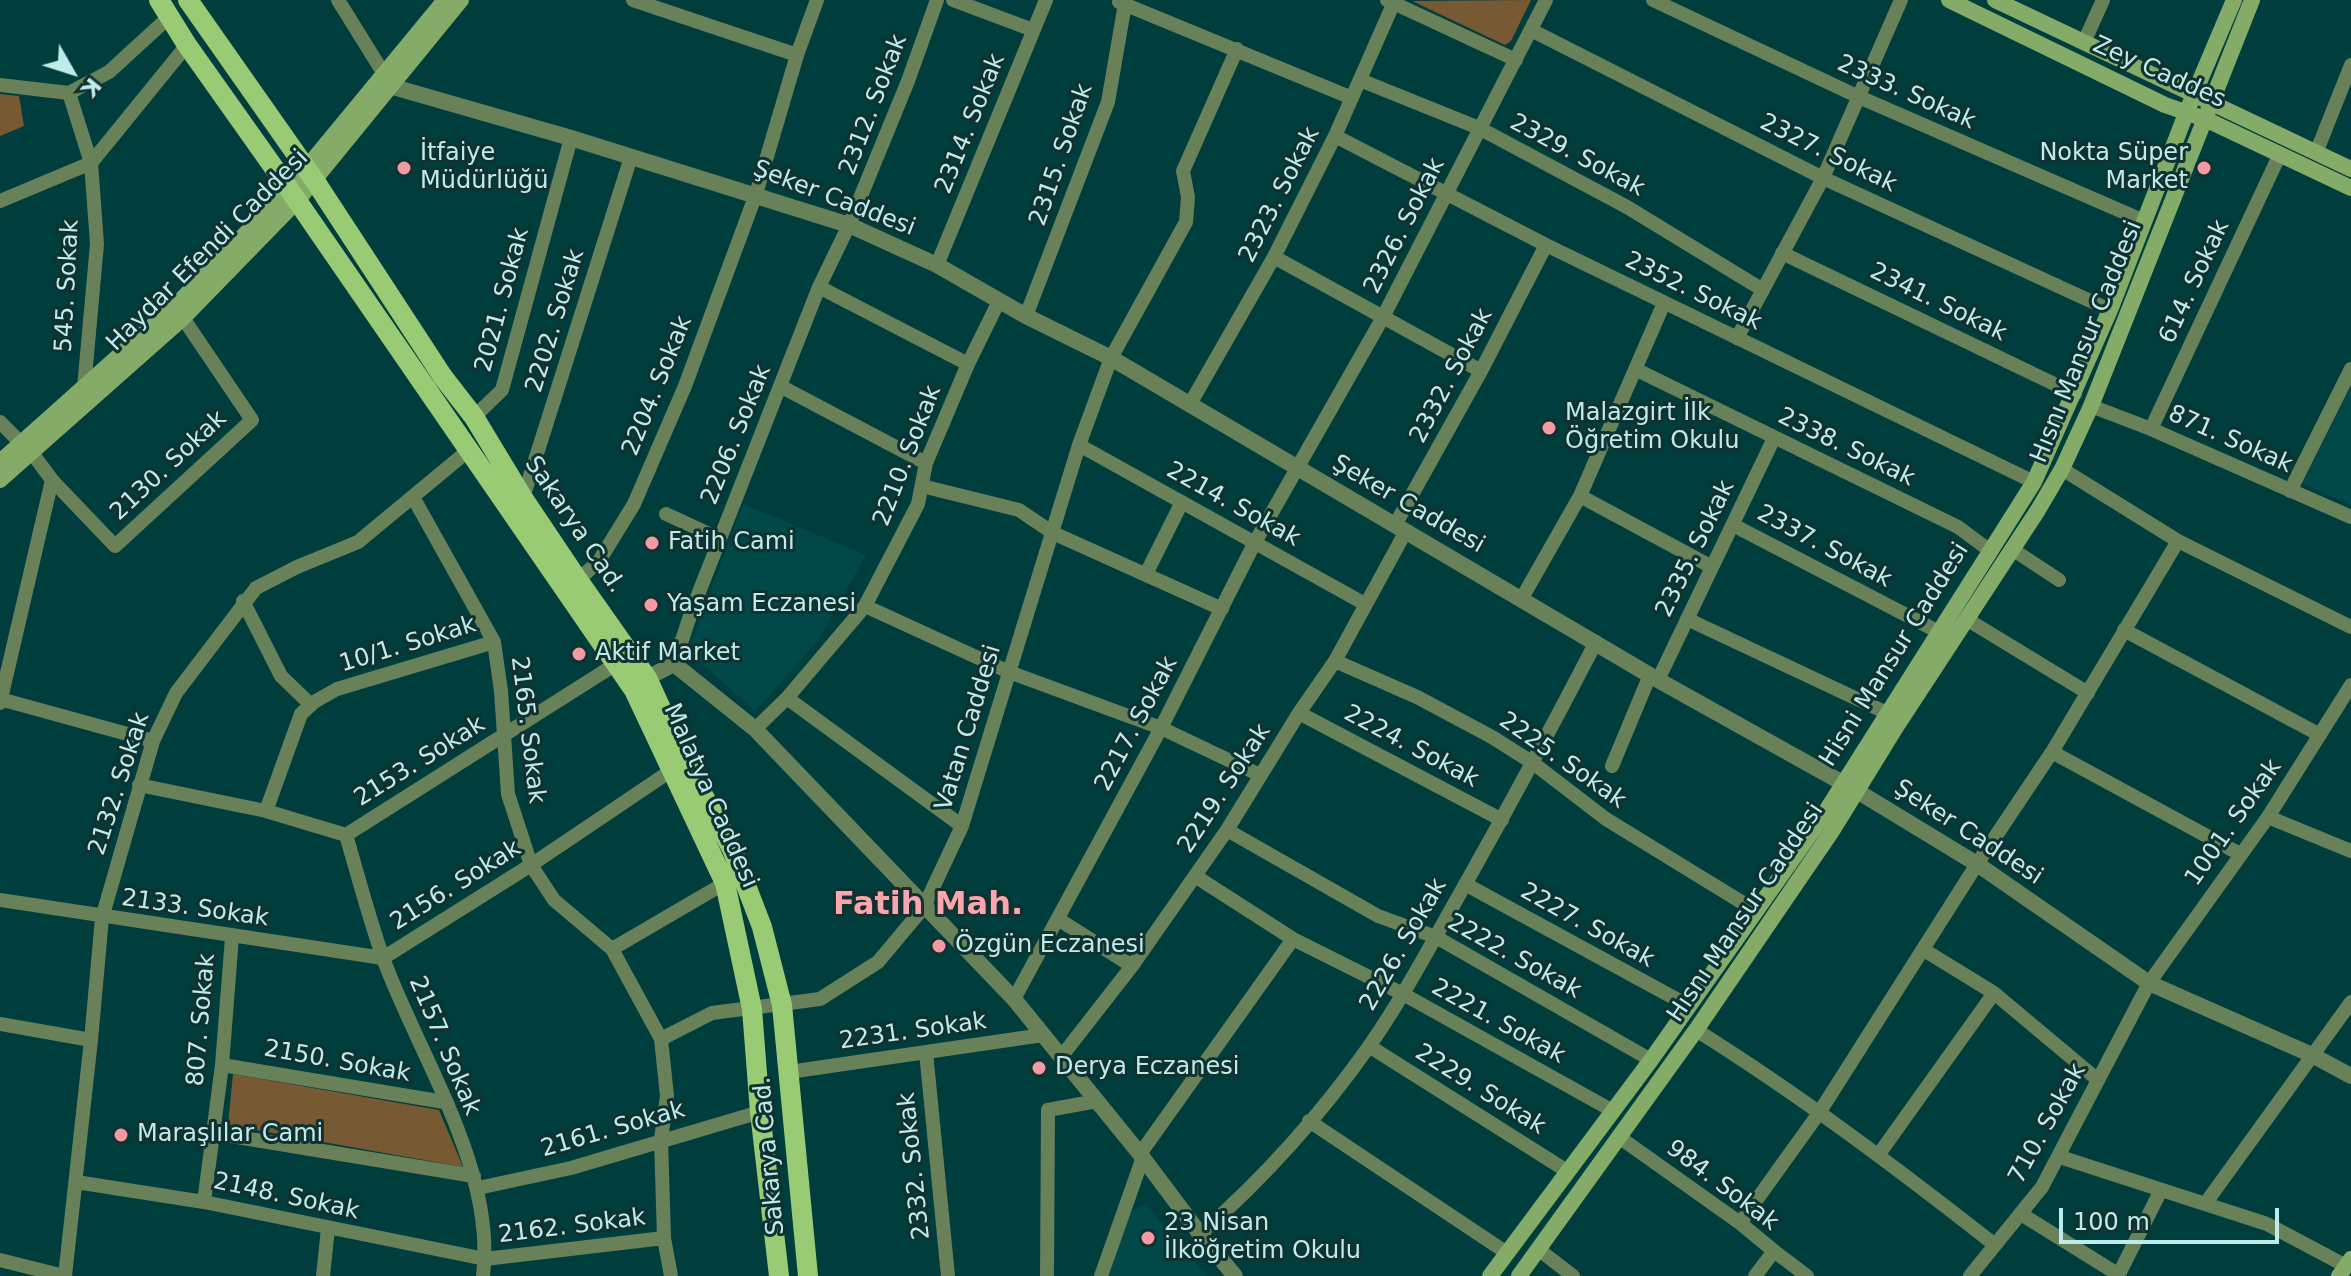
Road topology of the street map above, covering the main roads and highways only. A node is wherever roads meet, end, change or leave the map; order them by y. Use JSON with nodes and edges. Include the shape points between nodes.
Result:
{"nodes":[{"id":1,"x":188,"y":0,"type":"edge"},
{"id":2,"x":445,"y":0,"type":"edge"},
{"id":3,"x":461,"y":0,"type":"edge"},
{"id":4,"x":1949,"y":0,"type":"edge"},
{"id":5,"x":1995,"y":0,"type":"edge"},
{"id":6,"x":2234,"y":0,"type":"edge"},
{"id":7,"x":2252,"y":0,"type":"edge"},
{"id":8,"x":164,"y":8,"type":"edge"},
{"id":9,"x":387,"y":80,"type":"junction"},
{"id":10,"x":2194,"y":95,"type":"junction"},
{"id":11,"x":2187,"y":111,"type":"junction"},
{"id":12,"x":2208,"y":111,"type":"junction"},
{"id":13,"x":2351,"y":169,"type":"edge"},
{"id":14,"x":311,"y":176,"type":"junction"},
{"id":15,"x":2351,"y":188,"type":"edge"},
{"id":16,"x":293,"y":195,"type":"junction"},
{"id":17,"x":27,"y":448,"type":"junction"},
{"id":18,"x":0,"y":462,"type":"edge"},
{"id":19,"x":0,"y":480,"type":"edge"},
{"id":20,"x":1850,"y":787,"type":"junction"},
{"id":21,"x":779,"y":1276,"type":"edge"},
{"id":22,"x":808,"y":1276,"type":"edge"},
{"id":23,"x":1490,"y":1276,"type":"edge"},
{"id":24,"x":1519,"y":1276,"type":"edge"}],
"edges":[{"from":1,"to":14,"type":"main road","name":"Sakarya Cad."},
{"from":2,"to":9,"type":"main road","name":"Haydar Efendi Caddesi"},
{"from":3,"to":9,"type":"main road","name":"Haydar Efendi Caddesi"},
{"from":4,"to":11,"type":"main road","name":"Zey Caddes"},
{"from":5,"to":10,"type":"main road","name":"Zey Caddes"},
{"from":6,"to":10,"type":"main road","name":"Hisni Mansur Caddesi"},
{"from":7,"to":12,"type":"main road","name":"Hısnı Mansur Caddesi"},
{"from":8,"to":16,"type":"main road"},
{"from":9,"to":14,"type":"main road","name":"Haydar Efendi Caddesi"},
{"from":10,"to":11,"type":"main road","name":"Hisni Mansur Caddesi"},
{"from":10,"to":12,"type":"main road","name":"Zey Caddes"},
{"from":11,"to":12,"type":"main road","name":"Zey Caddes"},
{"from":11,"to":20,"type":"main road","name":"Hisni Mansur Caddesi","via":[[2110,310],[2034,482],[1887,713]]},
{"from":12,"to":13,"type":"main road","name":"Zey Caddes"},
{"from":12,"to":15,"type":"main road","name":"Zey Caddes"},
{"from":12,"to":20,"type":"main road","name":"Hısnı Mansur Caddesi","via":[[2062,469],[1968,620]]},
{"from":14,"to":16,"type":"main road","name":"Haydar Efendi Caddesi"},
{"from":14,"to":22,"type":"main road","name":"Sakarya Cad.","via":[[647,678],[732,849],[762,927],[782,1005]]},
{"from":16,"to":17,"type":"main road","name":"Haydar Efendi Caddesi","via":[[84,388]]},
{"from":16,"to":17,"type":"main road","name":"Haydar Efendi Caddesi","via":[[183,318]]},
{"from":16,"to":21,"type":"main road","name":"Malatya Caddesi","via":[[634,690],[725,883],[752,1009]]},
{"from":17,"to":18,"type":"main road","name":"Haydar Efendi Caddesi"},
{"from":17,"to":19,"type":"main road","name":"Haydar Efendi Caddesi"},
{"from":20,"to":23,"type":"main road","name":"Hisni Mansur Caddesi","via":[[1821,819]]},
{"from":20,"to":24,"type":"main road","name":"Hısnı Mansur Caddesi","via":[[1696,1030]]}]}
